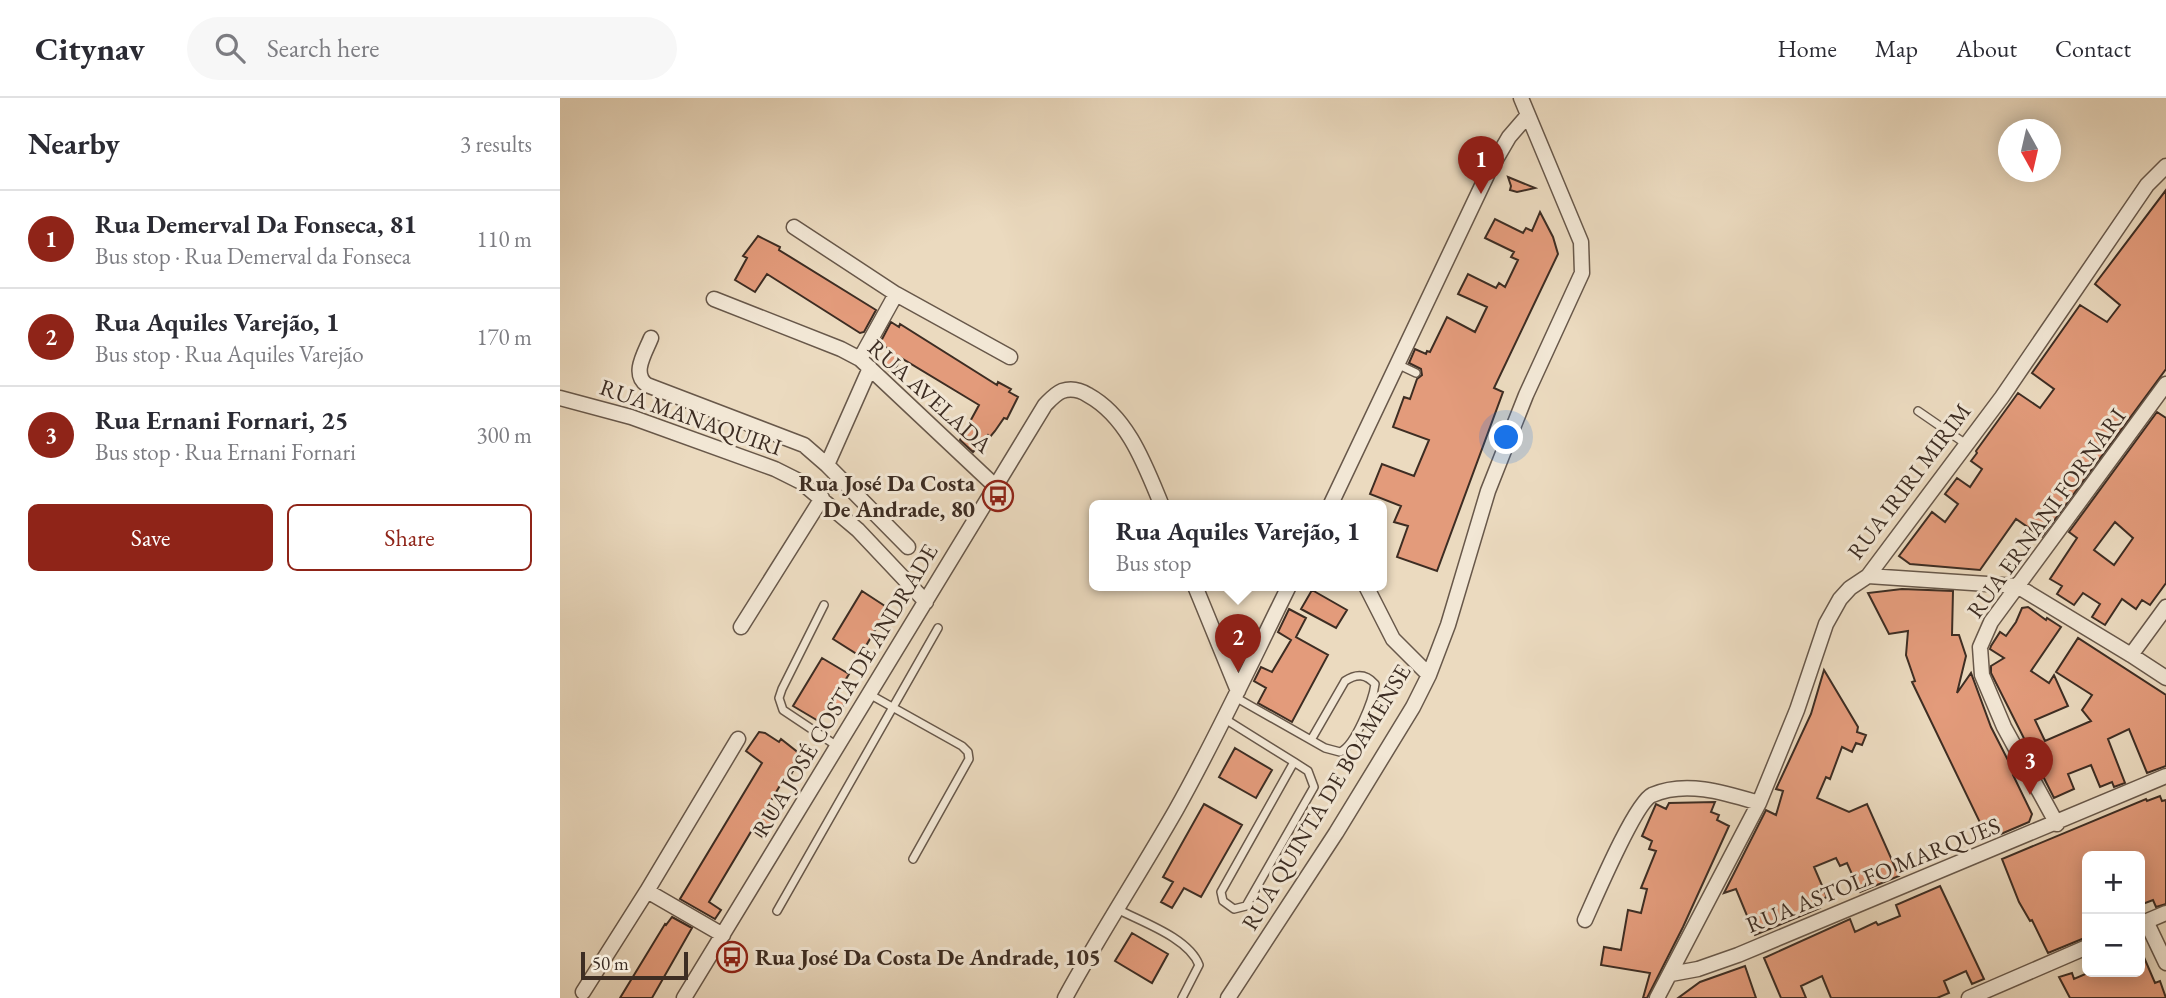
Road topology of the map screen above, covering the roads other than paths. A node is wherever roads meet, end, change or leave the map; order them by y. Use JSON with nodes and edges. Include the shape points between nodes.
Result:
{"nodes":[{"id":1,"x":1521,"y":98,"type":"edge"},
{"id":2,"x":1528,"y":114,"type":"junction"},
{"id":3,"x":2166,"y":166,"type":"edge"},
{"id":4,"x":794,"y":227,"type":"dead end"},
{"id":5,"x":897,"y":294,"type":"junction"},
{"id":6,"x":714,"y":299,"type":"dead end"},
{"id":7,"x":650,"y":338,"type":"dead end"},
{"id":8,"x":1010,"y":357,"type":"dead end"},
{"id":9,"x":865,"y":363,"type":"junction"},
{"id":10,"x":1397,"y":364,"type":"junction"},
{"id":11,"x":1416,"y":373,"type":"dead end"},
{"id":12,"x":2166,"y":384,"type":"edge"},
{"id":13,"x":560,"y":398,"type":"edge"},
{"id":14,"x":1918,"y":411,"type":"dead end"},
{"id":15,"x":1966,"y":444,"type":"junction"},
{"id":16,"x":827,"y":465,"type":"junction"},
{"id":17,"x":995,"y":486,"type":"junction"},
{"id":18,"x":822,"y":498,"type":"junction"},
{"id":19,"x":1159,"y":500,"type":"edge"},
{"id":20,"x":1333,"y":500,"type":"edge"},
{"id":21,"x":908,"y":547,"type":"dead end"},
{"id":22,"x":1868,"y":576,"type":"junction"},
{"id":23,"x":2017,"y":586,"type":"junction"},
{"id":24,"x":1197,"y":591,"type":"edge"},
{"id":25,"x":1287,"y":591,"type":"edge"},
{"id":26,"x":1369,"y":591,"type":"edge"},
{"id":27,"x":926,"y":602,"type":"junction"},
{"id":28,"x":824,"y":605,"type":"dead end"},
{"id":29,"x":2166,"y":607,"type":"edge"},
{"id":30,"x":741,"y":627,"type":"dead end"},
{"id":31,"x":938,"y":628,"type":"dead end"},
{"id":32,"x":2131,"y":654,"type":"junction"},
{"id":33,"x":1429,"y":675,"type":"junction"},
{"id":34,"x":2166,"y":678,"type":"edge"},
{"id":35,"x":869,"y":694,"type":"junction"},
{"id":36,"x":1237,"y":694,"type":"junction"},
{"id":37,"x":894,"y":708,"type":"junction"},
{"id":38,"x":1225,"y":719,"type":"junction"},
{"id":39,"x":738,"y":739,"type":"dead end"},
{"id":40,"x":1311,"y":740,"type":"junction"},
{"id":41,"x":838,"y":746,"type":"junction"},
{"id":42,"x":1294,"y":762,"type":"junction"},
{"id":43,"x":2166,"y":776,"type":"edge"},
{"id":44,"x":1759,"y":803,"type":"junction"},
{"id":45,"x":2057,"y":824,"type":"junction"},
{"id":46,"x":913,"y":859,"type":"dead end"},
{"id":47,"x":647,"y":891,"type":"junction"},
{"id":48,"x":1116,"y":909,"type":"junction"},
{"id":49,"x":777,"y":911,"type":"dead end"},
{"id":50,"x":2166,"y":913,"type":"edge"},
{"id":51,"x":1585,"y":919,"type":"dead end"},
{"id":52,"x":2145,"y":922,"type":"edge"},
{"id":53,"x":2145,"y":926,"type":"edge"},
{"id":54,"x":723,"y":935,"type":"junction"},
{"id":55,"x":2082,"y":949,"type":"edge"},
{"id":56,"x":2166,"y":963,"type":"edge"},
{"id":57,"x":1671,"y":974,"type":"junction"},
{"id":58,"x":583,"y":992,"type":"dead end"},
{"id":59,"x":684,"y":998,"type":"edge"},
{"id":60,"x":1065,"y":998,"type":"edge"},
{"id":61,"x":1182,"y":998,"type":"edge"},
{"id":62,"x":1228,"y":998,"type":"edge"},
{"id":63,"x":1657,"y":998,"type":"edge"},
{"id":64,"x":1969,"y":998,"type":"edge"}],
"edges":[{"from":1,"to":2,"type":"street"},
{"from":2,"to":10,"type":"street","via":[[1488,173]]},
{"from":2,"to":33,"type":"street","name":"RUA QUINTA DE BOAMENSE","via":[[1581,242],[1583,273],[1526,395],[1488,491]]},
{"from":3,"to":15,"type":"street","name":"RUA IRIRI MIRIM","via":[[2147,185]]},
{"from":4,"to":5,"type":"street"},
{"from":5,"to":8,"type":"street"},
{"from":5,"to":9,"type":"street"},
{"from":6,"to":9,"type":"street","name":"RUA AVELADA","via":[[841,349]]},
{"from":7,"to":16,"type":"street","via":[[638,372],[647,386],[792,439]]},
{"from":9,"to":16,"type":"street"},
{"from":9,"to":17,"type":"street","name":"RUA AVELADA"},
{"from":10,"to":11,"type":"lane"},
{"from":10,"to":20,"type":"street"},
{"from":12,"to":23,"type":"street","name":"RUA ERNANI FORNARI"},
{"from":13,"to":18,"type":"street","name":"RUA MANAQUIRI","via":[[631,417],[775,468]]},
{"from":14,"to":15,"type":"lane"},
{"from":15,"to":22,"type":"street","name":"RUA IRIRI MIRIM"},
{"from":16,"to":21,"type":"street"},
{"from":17,"to":19,"type":"street","name":"RUA JOSÉ COSTA DE ANDRADE","via":[[1045,405],[1065,390],[1080,390],[1109,409],[1131,438]]},
{"from":17,"to":27,"type":"street","name":"RUA JOSÉ COSTA DE ANDRADE"},
{"from":18,"to":27,"type":"street","name":"RUA MANAQUIRI"},
{"from":18,"to":30,"type":"street"},
{"from":22,"to":23,"type":"street"},
{"from":22,"to":44,"type":"street","name":"RUA IRIRI MIRIM","via":[[1840,599],[1826,624]]},
{"from":23,"to":32,"type":"street"},
{"from":23,"to":45,"type":"street","name":"RUA ERNANI FORNARI","via":[[1991,622],[1979,661],[2004,727]]},
{"from":24,"to":36,"type":"street"},
{"from":25,"to":36,"type":"street"},
{"from":26,"to":33,"type":"street","via":[[1393,639]]},
{"from":27,"to":35,"type":"street","name":"RUA JOSÉ COSTA DE ANDRADE"},
{"from":28,"to":41,"type":"lane","via":[[779,698],[783,710]]},
{"from":29,"to":32,"type":"street"},
{"from":31,"to":37,"type":"lane"},
{"from":32,"to":34,"type":"street"},
{"from":33,"to":62,"type":"street","name":"RUA QUINTA DE BOAMENSE","via":[[1336,833]]},
{"from":35,"to":37,"type":"lane"},
{"from":35,"to":41,"type":"street","name":"RUA JOSÉ COSTA DE ANDRADE"},
{"from":36,"to":38,"type":"street"},
{"from":36,"to":40,"type":"lane"},
{"from":37,"to":46,"type":"lane","via":[[962,746],[970,759]]},
{"from":37,"to":49,"type":"lane"},
{"from":38,"to":42,"type":"lane"},
{"from":38,"to":48,"type":"street"},
{"from":39,"to":47,"type":"street"},
{"from":40,"to":40,"type":"lane","via":[[1345,681],[1352,676],[1370,678],[1374,695],[1350,746],[1340,752]]},
{"from":41,"to":54,"type":"street","name":"RUA JOSÉ COSTA DE ANDRADE"},
{"from":42,"to":42,"type":"lane","via":[[1221,892],[1223,901],[1234,909],[1246,906],[1314,787],[1308,771]]},
{"from":43,"to":45,"type":"street","name":"RUA ASTOLFO MARQUES"},
{"from":44,"to":51,"type":"street","via":[[1703,789],[1675,789],[1650,796],[1632,822]]},
{"from":44,"to":57,"type":"street","name":"RUA IRIRI MIRIM"},
{"from":45,"to":57,"type":"street","name":"RUA ASTOLFO MARQUES","via":[[1738,955]]},
{"from":47,"to":54,"type":"street"},
{"from":47,"to":58,"type":"street"},
{"from":48,"to":60,"type":"street"},
{"from":48,"to":61,"type":"lane","via":[[1195,955],[1199,965]]},
{"from":50,"to":52,"type":"street"},
{"from":53,"to":56,"type":"street"},
{"from":54,"to":59,"type":"street","name":"RUA JOSÉ COSTA DE ANDRADE"},
{"from":55,"to":64,"type":"street"},
{"from":57,"to":63,"type":"street","name":"RUA IRIRI MIRIM"}]}
